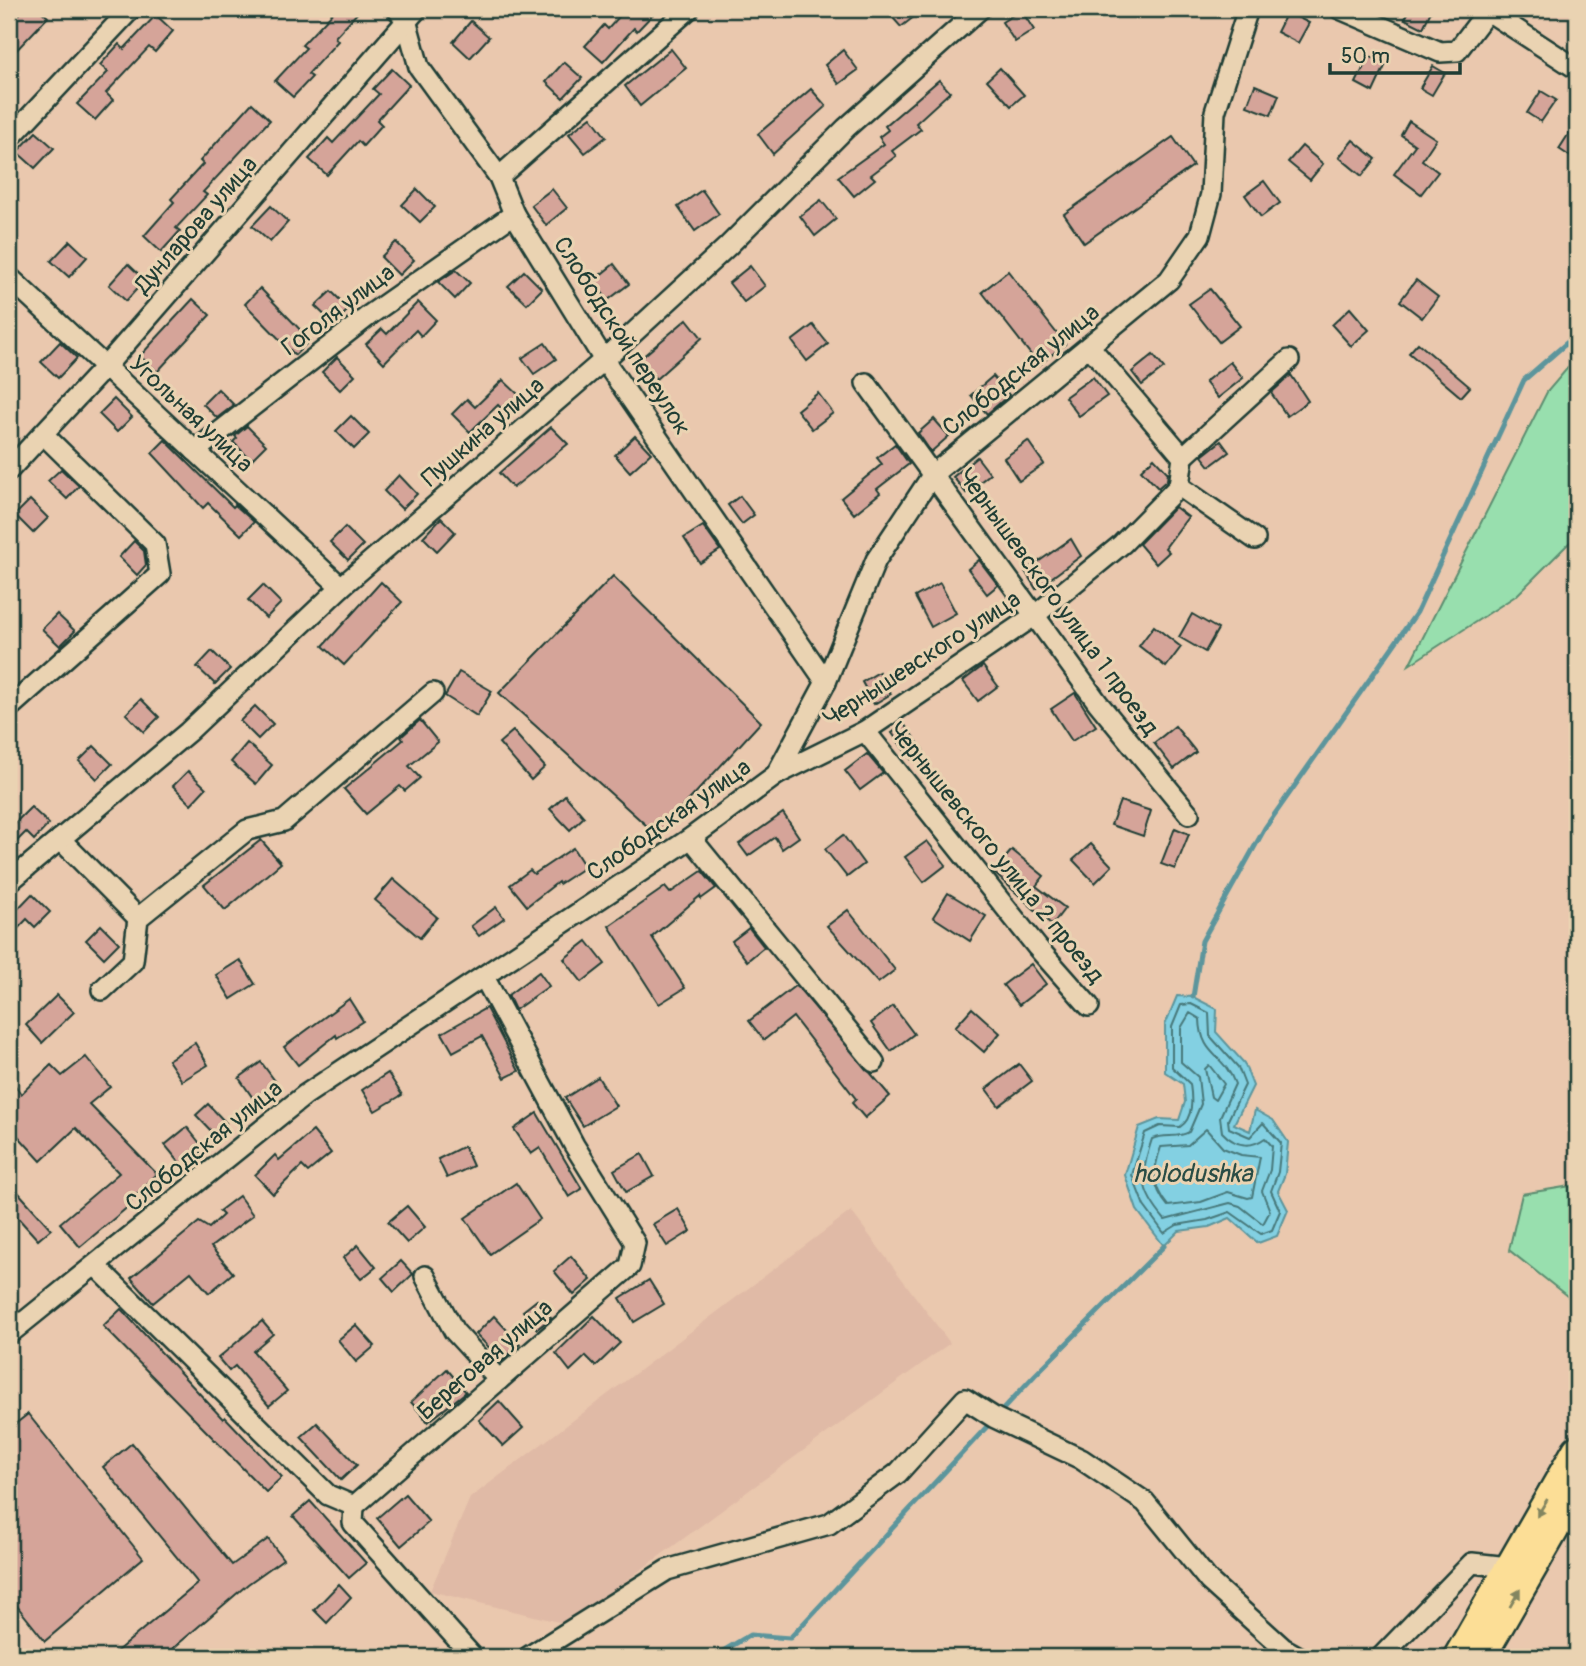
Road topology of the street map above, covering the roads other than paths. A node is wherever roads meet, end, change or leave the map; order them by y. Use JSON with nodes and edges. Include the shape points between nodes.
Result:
{"nodes":[{"id":1,"x":131,"y":9,"type":"edge"},
{"id":2,"x":689,"y":9,"type":"edge"},
{"id":3,"x":980,"y":9,"type":"edge"},
{"id":4,"x":1248,"y":9,"type":"edge"},
{"id":5,"x":1340,"y":9,"type":"edge"},
{"id":6,"x":1488,"y":10,"type":"edge"},
{"id":7,"x":407,"y":13,"type":"edge"},
{"id":8,"x":1577,"y":69,"type":"edge"},
{"id":9,"x":9,"y":139,"type":"edge"},
{"id":10,"x":499,"y":177,"type":"junction"},
{"id":11,"x":514,"y":214,"type":"junction"},
{"id":12,"x":9,"y":277,"type":"edge"},
{"id":13,"x":1089,"y":346,"type":"junction"},
{"id":14,"x":604,"y":360,"type":"junction"},
{"id":15,"x":1289,"y":360,"type":"dead end"},
{"id":16,"x":105,"y":367,"type":"junction"},
{"id":17,"x":866,"y":383,"type":"dead end"},
{"id":18,"x":43,"y":434,"type":"junction"},
{"id":19,"x":195,"y":451,"type":"junction"},
{"id":20,"x":1183,"y":457,"type":"junction"},
{"id":21,"x":9,"y":470,"type":"edge"},
{"id":22,"x":933,"y":474,"type":"junction"},
{"id":23,"x":1179,"y":485,"type":"junction"},
{"id":24,"x":1255,"y":539,"type":"dead end"},
{"id":25,"x":341,"y":587,"type":"junction"},
{"id":26,"x":1034,"y":616,"type":"junction"},
{"id":27,"x":826,"y":682,"type":"junction"},
{"id":28,"x":433,"y":693,"type":"dead end"},
{"id":29,"x":9,"y":708,"type":"edge"},
{"id":30,"x":865,"y":731,"type":"junction"},
{"id":31,"x":776,"y":775,"type":"junction"},
{"id":32,"x":1189,"y":814,"type":"dead end"},
{"id":33,"x":691,"y":838,"type":"junction"},
{"id":34,"x":60,"y":839,"type":"junction"},
{"id":35,"x":9,"y":882,"type":"edge"},
{"id":36,"x":138,"y":918,"type":"junction"},
{"id":37,"x":484,"y":977,"type":"junction"},
{"id":38,"x":102,"y":990,"type":"dead end"},
{"id":39,"x":1089,"y":1006,"type":"dead end"},
{"id":40,"x":874,"y":1062,"type":"dead end"},
{"id":41,"x":96,"y":1266,"type":"junction"},
{"id":42,"x":425,"y":1276,"type":"dead end"},
{"id":43,"x":9,"y":1334,"type":"edge"},
{"id":44,"x":499,"y":1380,"type":"junction"},
{"id":45,"x":1577,"y":1450,"type":"edge"},
{"id":46,"x":1577,"y":1490,"type":"edge"},
{"id":47,"x":354,"y":1506,"type":"junction"},
{"id":48,"x":1509,"y":1567,"type":"junction"},
{"id":49,"x":473,"y":1657,"type":"edge"},
{"id":50,"x":528,"y":1657,"type":"edge"},
{"id":51,"x":1299,"y":1657,"type":"edge"},
{"id":52,"x":1381,"y":1657,"type":"edge"},
{"id":53,"x":1458,"y":1657,"type":"edge"},
{"id":54,"x":1481,"y":1657,"type":"edge"}],
"edges":[{"from":1,"to":9,"type":"street"},
{"from":2,"to":10,"type":"street"},
{"from":3,"to":14,"type":"street","name":"Пушкина улица","via":[[846,128],[728,246]]},
{"from":4,"to":13,"type":"street","name":"Слободская улица","via":[[1215,112],[1210,194],[1200,234],[1169,280]]},
{"from":5,"to":6,"type":"street","via":[[1440,52],[1457,51]]},
{"from":6,"to":8,"type":"street"},
{"from":7,"to":10,"type":"street","name":"Слободской переулок","via":[[419,67]]},
{"from":7,"to":16,"type":"street","name":"Дунларова улица"},
{"from":10,"to":11,"type":"street","name":"Слободской переулок"},
{"from":11,"to":14,"type":"street","name":"Слободской переулок"},
{"from":11,"to":19,"type":"street","name":"Гоголя улица","via":[[371,314]]},
{"from":12,"to":16,"type":"street","name":"Угольная улица"},
{"from":13,"to":20,"type":"street"},
{"from":13,"to":22,"type":"street","name":"Слободская улица"},
{"from":14,"to":25,"type":"street","name":"Пушкина улица"},
{"from":14,"to":27,"type":"street","name":"Слободской переулок"},
{"from":15,"to":20,"type":"street"},
{"from":16,"to":18,"type":"street","name":"Дунларова улица"},
{"from":16,"to":19,"type":"street","name":"Угольная улица"},
{"from":17,"to":22,"type":"street","name":"Чернышевского улица 1 проезд"},
{"from":18,"to":21,"type":"street","name":"Дунларова улица"},
{"from":18,"to":29,"type":"street","via":[[155,544],[160,574]]},
{"from":19,"to":25,"type":"street","name":"Угольная улица"},
{"from":20,"to":23,"type":"street"},
{"from":22,"to":26,"type":"street","name":"Чернышевского улица 1 проезд"},
{"from":22,"to":27,"type":"street","name":"Слободская улица","via":[[876,560]]},
{"from":23,"to":24,"type":"street"},
{"from":23,"to":26,"type":"street","name":"Чернышевского улица","via":[[1122,544]]},
{"from":25,"to":34,"type":"street","name":"Пушкина улица","via":[[188,732]]},
{"from":26,"to":30,"type":"street","name":"Чернышевского улица"},
{"from":26,"to":32,"type":"street","name":"Чернышевского улица 1 проезд"},
{"from":27,"to":31,"type":"street","name":"Слободская улица"},
{"from":28,"to":36,"type":"street","via":[[284,821],[247,830]]},
{"from":30,"to":31,"type":"street","name":"Чернышевского улица"},
{"from":30,"to":39,"type":"street","name":"Чернышевского улица 2 проезд"},
{"from":31,"to":33,"type":"street","name":"Слободская улица"},
{"from":33,"to":37,"type":"street","name":"Слободская улица"},
{"from":33,"to":40,"type":"street"},
{"from":34,"to":35,"type":"street","name":"Пушкина улица"},
{"from":34,"to":36,"type":"street"},
{"from":36,"to":38,"type":"street","via":[[132,961]]},
{"from":37,"to":41,"type":"street","name":"Слободская улица","via":[[304,1095]]},
{"from":37,"to":44,"type":"street","name":"Береговая улица","via":[[574,1145],[635,1243],[629,1266]]},
{"from":41,"to":43,"type":"street","name":"Слободская улица"},
{"from":41,"to":47,"type":"street","via":[[328,1496]]},
{"from":42,"to":44,"type":"street","via":[[454,1331]]},
{"from":44,"to":47,"type":"street","name":"Береговая улица"},
{"from":45,"to":48,"type":"highway","one_way":true},
{"from":54,"to":46,"type":"highway","one_way":true},
{"from":47,"to":49,"type":"street","via":[[353,1523]]},
{"from":48,"to":52,"type":"street","via":[[1472,1563]]},
{"from":48,"to":53,"type":"highway"},
{"from":50,"to":51,"type":"street","via":[[667,1570],[829,1524],[898,1473],[965,1399],[1081,1460],[1145,1502],[1209,1581]]}]}
